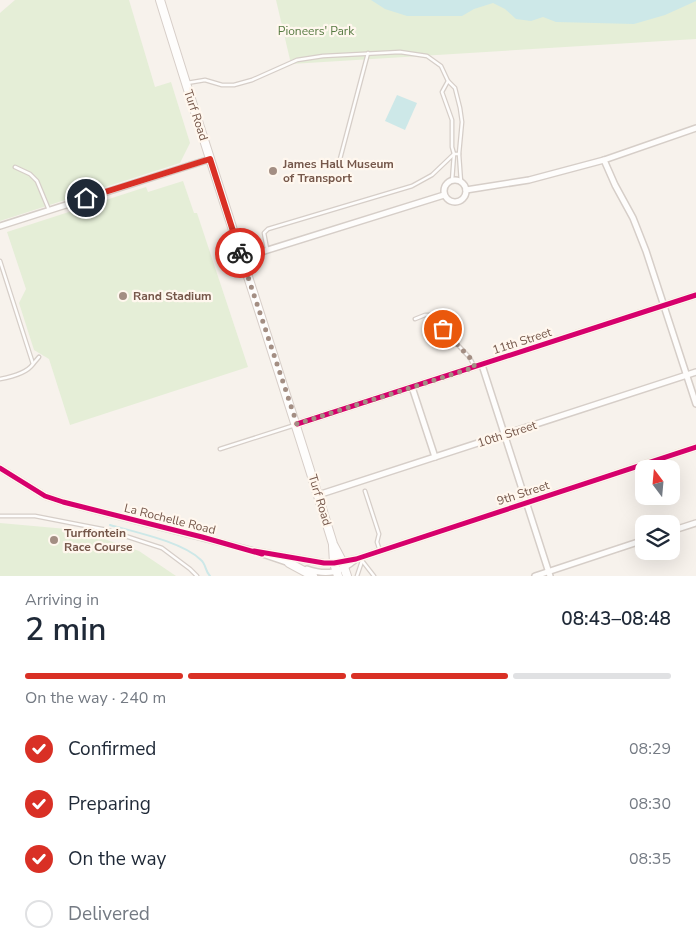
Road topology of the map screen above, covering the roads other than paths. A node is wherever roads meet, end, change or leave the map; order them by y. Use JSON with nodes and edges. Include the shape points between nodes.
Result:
{"nodes":[{"id":1,"x":160,"y":0,"type":"edge"},
{"id":2,"x":368,"y":53,"type":"junction"},
{"id":3,"x":448,"y":81,"type":"junction"},
{"id":4,"x":186,"y":84,"type":"junction"},
{"id":5,"x":696,"y":128,"type":"edge"},
{"id":6,"x":454,"y":154,"type":"junction"},
{"id":7,"x":459,"y":154,"type":"junction"},
{"id":8,"x":210,"y":159,"type":"junction"},
{"id":9,"x":340,"y":160,"type":"dead end"},
{"id":10,"x":604,"y":160,"type":"junction"},
{"id":11,"x":15,"y":167,"type":"dead end"},
{"id":12,"x":452,"y":181,"type":"junction"},
{"id":13,"x":461,"y":182,"type":"junction"},
{"id":14,"x":466,"y":190,"type":"junction"},
{"id":15,"x":444,"y":195,"type":"junction"},
{"id":16,"x":49,"y":210,"type":"junction"},
{"id":17,"x":0,"y":226,"type":"edge"},
{"id":18,"x":268,"y":250,"type":"junction"},
{"id":19,"x":242,"y":258,"type":"junction"},
{"id":20,"x":0,"y":261,"type":"edge"},
{"id":21,"x":696,"y":296,"type":"edge"},
{"id":22,"x":664,"y":306,"type":"junction"},
{"id":23,"x":415,"y":319,"type":"dead end"},
{"id":24,"x":40,"y":357,"type":"dead end"},
{"id":25,"x":33,"y":364,"type":"junction"},
{"id":26,"x":482,"y":365,"type":"junction"},
{"id":27,"x":475,"y":367,"type":"junction"},
{"id":28,"x":696,"y":372,"type":"edge"},
{"id":29,"x":687,"y":376,"type":"junction"},
{"id":30,"x":0,"y":379,"type":"edge"},
{"id":31,"x":412,"y":387,"type":"junction"},
{"id":32,"x":696,"y":404,"type":"edge"},
{"id":33,"x":297,"y":424,"type":"junction"},
{"id":34,"x":504,"y":435,"type":"junction"},
{"id":35,"x":696,"y":447,"type":"edge"},
{"id":36,"x":220,"y":450,"type":"dead end"},
{"id":37,"x":435,"y":457,"type":"junction"},
{"id":38,"x":0,"y":468,"type":"edge"},
{"id":39,"x":365,"y":491,"type":"dead end"},
{"id":40,"x":318,"y":495,"type":"junction"},
{"id":41,"x":527,"y":502,"type":"junction"},
{"id":42,"x":0,"y":516,"type":"edge"},
{"id":43,"x":696,"y":523,"type":"edge"},
{"id":44,"x":680,"y":528,"type":"edge"},
{"id":45,"x":635,"y":543,"type":"edge"},
{"id":46,"x":333,"y":544,"type":"junction"},
{"id":47,"x":254,"y":550,"type":"junction"},
{"id":48,"x":380,"y":551,"type":"junction"},
{"id":49,"x":359,"y":559,"type":"junction"},
{"id":50,"x":289,"y":563,"type":"junction"},
{"id":51,"x":334,"y":563,"type":"junction"},
{"id":52,"x":344,"y":564,"type":"junction"},
{"id":53,"x":337,"y":573,"type":"edge"},
{"id":54,"x":550,"y":574,"type":"edge"},
{"id":55,"x":197,"y":576,"type":"edge"},
{"id":56,"x":313,"y":576,"type":"edge"},
{"id":57,"x":347,"y":576,"type":"edge"},
{"id":58,"x":358,"y":576,"type":"edge"},
{"id":59,"x":374,"y":576,"type":"edge"},
{"id":60,"x":535,"y":576,"type":"edge"}],
"edges":[{"from":1,"to":4,"type":"main road","name":"Turf Road"},
{"from":2,"to":3,"type":"lane","via":[[400,52],[427,56],[442,66]]},
{"from":2,"to":4,"type":"lane","via":[[297,60],[234,85],[205,80]]},
{"from":2,"to":9,"type":"lane"},
{"from":3,"to":6,"type":"lane","via":[[442,92],[452,120]]},
{"from":3,"to":7,"type":"lane","via":[[454,88],[461,114]]},
{"from":4,"to":8,"type":"main road","name":"Turf Road"},
{"from":5,"to":10,"type":"street"},
{"from":6,"to":7,"type":"lane"},
{"from":6,"to":12,"type":"lane"},
{"from":6,"to":18,"type":"lane","via":[[432,175],[412,186],[268,229],[264,233]]},
{"from":7,"to":13,"type":"lane"},
{"from":8,"to":16,"type":"street"},
{"from":8,"to":19,"type":"main road","name":"Turf Road"},
{"from":10,"to":14,"type":"street","via":[[529,180]]},
{"from":10,"to":22,"type":"street","via":[[634,218]]},
{"from":11,"to":16,"type":"lane","via":[[37,181]]},
{"from":12,"to":13,"type":"street"},
{"from":12,"to":15,"type":"street","via":[[445,186]]},
{"from":13,"to":14,"type":"street"},
{"from":14,"to":15,"type":"street","via":[[458,202],[449,201]]},
{"from":15,"to":18,"type":"street"},
{"from":16,"to":17,"type":"street"},
{"from":18,"to":19,"type":"street"},
{"from":19,"to":33,"type":"main road","name":"Turf Road"},
{"from":20,"to":25,"type":"lane"},
{"from":21,"to":22,"type":"street","name":"11th Street"},
{"from":22,"to":26,"type":"street","name":"11th Street"},
{"from":22,"to":29,"type":"street"},
{"from":23,"to":27,"type":"lane","via":[[430,315]]},
{"from":24,"to":25,"type":"lane"},
{"from":25,"to":30,"type":"lane","via":[[27,370]]},
{"from":26,"to":27,"type":"street","name":"11th Street"},
{"from":26,"to":34,"type":"street"},
{"from":27,"to":31,"type":"street","name":"11th Street"},
{"from":28,"to":29,"type":"street","name":"10th Street"},
{"from":29,"to":32,"type":"street"},
{"from":29,"to":34,"type":"street","name":"10th Street"},
{"from":31,"to":33,"type":"street","name":"11th Street"},
{"from":31,"to":37,"type":"street"},
{"from":33,"to":36,"type":"lane"},
{"from":33,"to":40,"type":"main road","name":"Turf Road"},
{"from":34,"to":37,"type":"street","name":"10th Street"},
{"from":34,"to":41,"type":"street"},
{"from":35,"to":41,"type":"street","name":"9th Street"},
{"from":37,"to":40,"type":"street","name":"10th Street"},
{"from":38,"to":47,"type":"street","name":"La Rochelle Road","via":[[45,496],[63,502]]},
{"from":39,"to":48,"type":"lane","via":[[379,534]]},
{"from":40,"to":46,"type":"main road","name":"Turf Road"},
{"from":41,"to":48,"type":"street","name":"9th Street"},
{"from":41,"to":54,"type":"street"},
{"from":42,"to":55,"type":"lane","via":[[35,516],[107,530],[162,548]]},
{"from":43,"to":44,"type":"street"},
{"from":45,"to":54,"type":"street"},
{"from":46,"to":51,"type":"main road","name":"Turf Road"},
{"from":46,"to":52,"type":"main road","name":"Turf Road"},
{"from":47,"to":50,"type":"street","name":"La Rochelle Road"},
{"from":47,"to":51,"type":"street","name":"La Rochelle Road"},
{"from":48,"to":49,"type":"street","name":"9th Street"},
{"from":49,"to":52,"type":"street","name":"9th Street"},
{"from":49,"to":58,"type":"lane"},
{"from":49,"to":59,"type":"lane"},
{"from":50,"to":53,"type":"street","name":"La Rochelle Road","via":[[322,575]]},
{"from":50,"to":56,"type":"main road"},
{"from":51,"to":52,"type":"street","name":"La Rochelle Road"},
{"from":51,"to":53,"type":"main road","name":"Turf Road"},
{"from":52,"to":53,"type":"street","name":"La Rochelle Road"},
{"from":52,"to":57,"type":"main road","name":"Turf Road"},
{"from":54,"to":60,"type":"street"}]}
